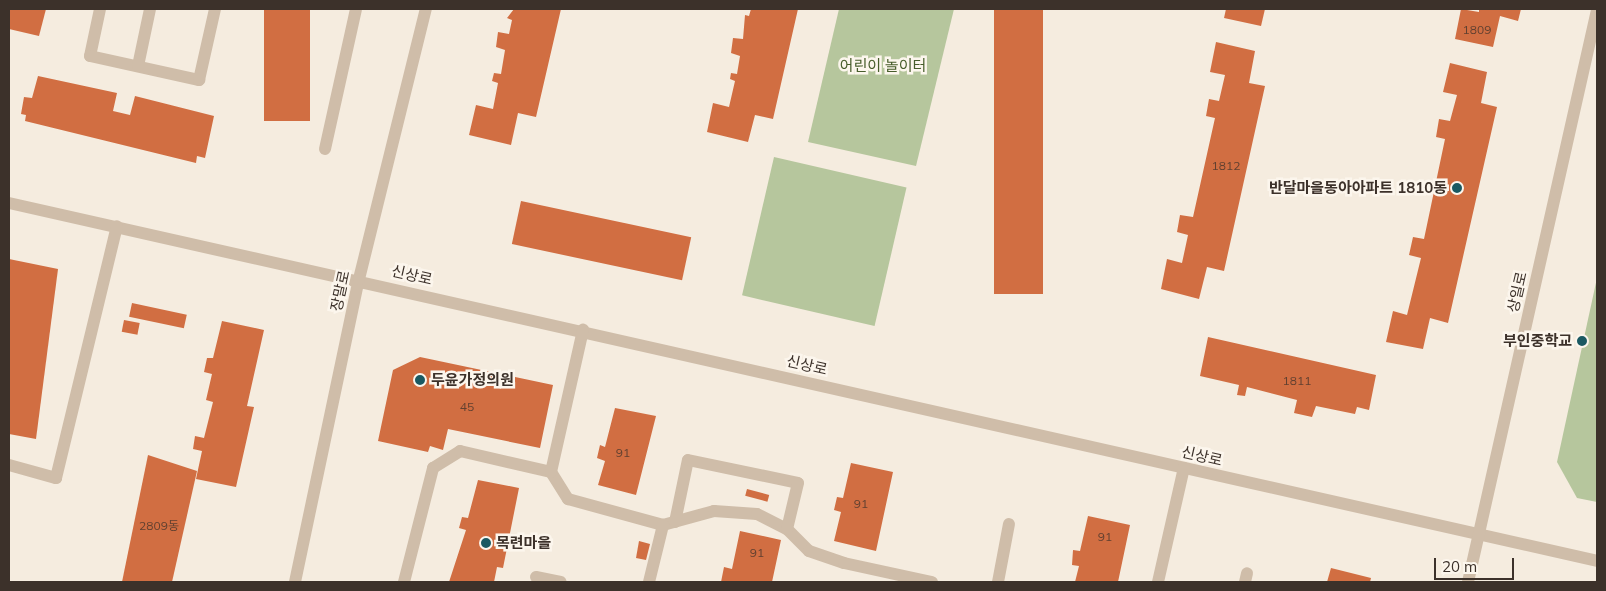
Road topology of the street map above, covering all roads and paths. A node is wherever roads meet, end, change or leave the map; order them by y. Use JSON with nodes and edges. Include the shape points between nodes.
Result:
{"nodes":[{"id":1,"x":100,"y":9,"type":"edge"},
{"id":2,"x":150,"y":9,"type":"edge"},
{"id":3,"x":215,"y":9,"type":"edge"},
{"id":4,"x":356,"y":9,"type":"edge"},
{"id":5,"x":426,"y":9,"type":"edge"},
{"id":6,"x":1597,"y":10,"type":"edge"},
{"id":7,"x":1595,"y":33,"type":"edge"},
{"id":8,"x":138,"y":66,"type":"junction"},
{"id":9,"x":325,"y":149,"type":"dead end"},
{"id":10,"x":9,"y":203,"type":"edge"},
{"id":11,"x":117,"y":226,"type":"junction"},
{"id":12,"x":359,"y":279,"type":"junction"},
{"id":13,"x":583,"y":330,"type":"junction"},
{"id":14,"x":9,"y":466,"type":"edge"},
{"id":15,"x":1184,"y":468,"type":"junction"},
{"id":16,"x":551,"y":472,"type":"junction"},
{"id":17,"x":669,"y":524,"type":"junction"},
{"id":18,"x":1009,"y":524,"type":"dead end"},
{"id":19,"x":787,"y":530,"type":"junction"},
{"id":20,"x":1478,"y":536,"type":"junction"},
{"id":21,"x":1597,"y":561,"type":"edge"},
{"id":22,"x":536,"y":577,"type":"dead end"},
{"id":23,"x":296,"y":582,"type":"edge"},
{"id":24,"x":404,"y":582,"type":"edge"},
{"id":25,"x":562,"y":582,"type":"edge"},
{"id":26,"x":649,"y":582,"type":"edge"},
{"id":27,"x":932,"y":582,"type":"edge"},
{"id":28,"x":998,"y":582,"type":"edge"},
{"id":29,"x":1158,"y":582,"type":"edge"},
{"id":30,"x":1468,"y":582,"type":"edge"}],
"edges":[{"from":1,"to":8,"type":"street","via":[[90,56]]},
{"from":2,"to":8,"type":"street"},
{"from":3,"to":8,"type":"street","via":[[198,80]]},
{"from":4,"to":9,"type":"street"},
{"from":5,"to":12,"type":"street","name":"장말로"},
{"from":6,"to":7,"type":"street","name":"상일로"},
{"from":7,"to":20,"type":"street","name":"상일로"},
{"from":10,"to":11,"type":"street","name":"신상로"},
{"from":11,"to":12,"type":"street","name":"신상로"},
{"from":11,"to":14,"type":"street","via":[[56,478]]},
{"from":12,"to":13,"type":"street","name":"신상로"},
{"from":12,"to":23,"type":"street","name":"장말로"},
{"from":13,"to":15,"type":"street","name":"신상로"},
{"from":13,"to":16,"type":"street"},
{"from":15,"to":20,"type":"street","name":"신상로"},
{"from":15,"to":29,"type":"street"},
{"from":16,"to":17,"type":"street","via":[[568,499]]},
{"from":16,"to":24,"type":"street","via":[[460,451],[433,468]]},
{"from":17,"to":19,"type":"street","via":[[723,511],[757,514]]},
{"from":17,"to":19,"type":"street","via":[[688,460],[798,483]]},
{"from":17,"to":26,"type":"street"},
{"from":18,"to":28,"type":"street"},
{"from":19,"to":27,"type":"street","via":[[809,551],[844,563]]},
{"from":20,"to":21,"type":"street","name":"신상로"},
{"from":20,"to":30,"type":"street","name":"상일로"},
{"from":22,"to":25,"type":"street"}]}
